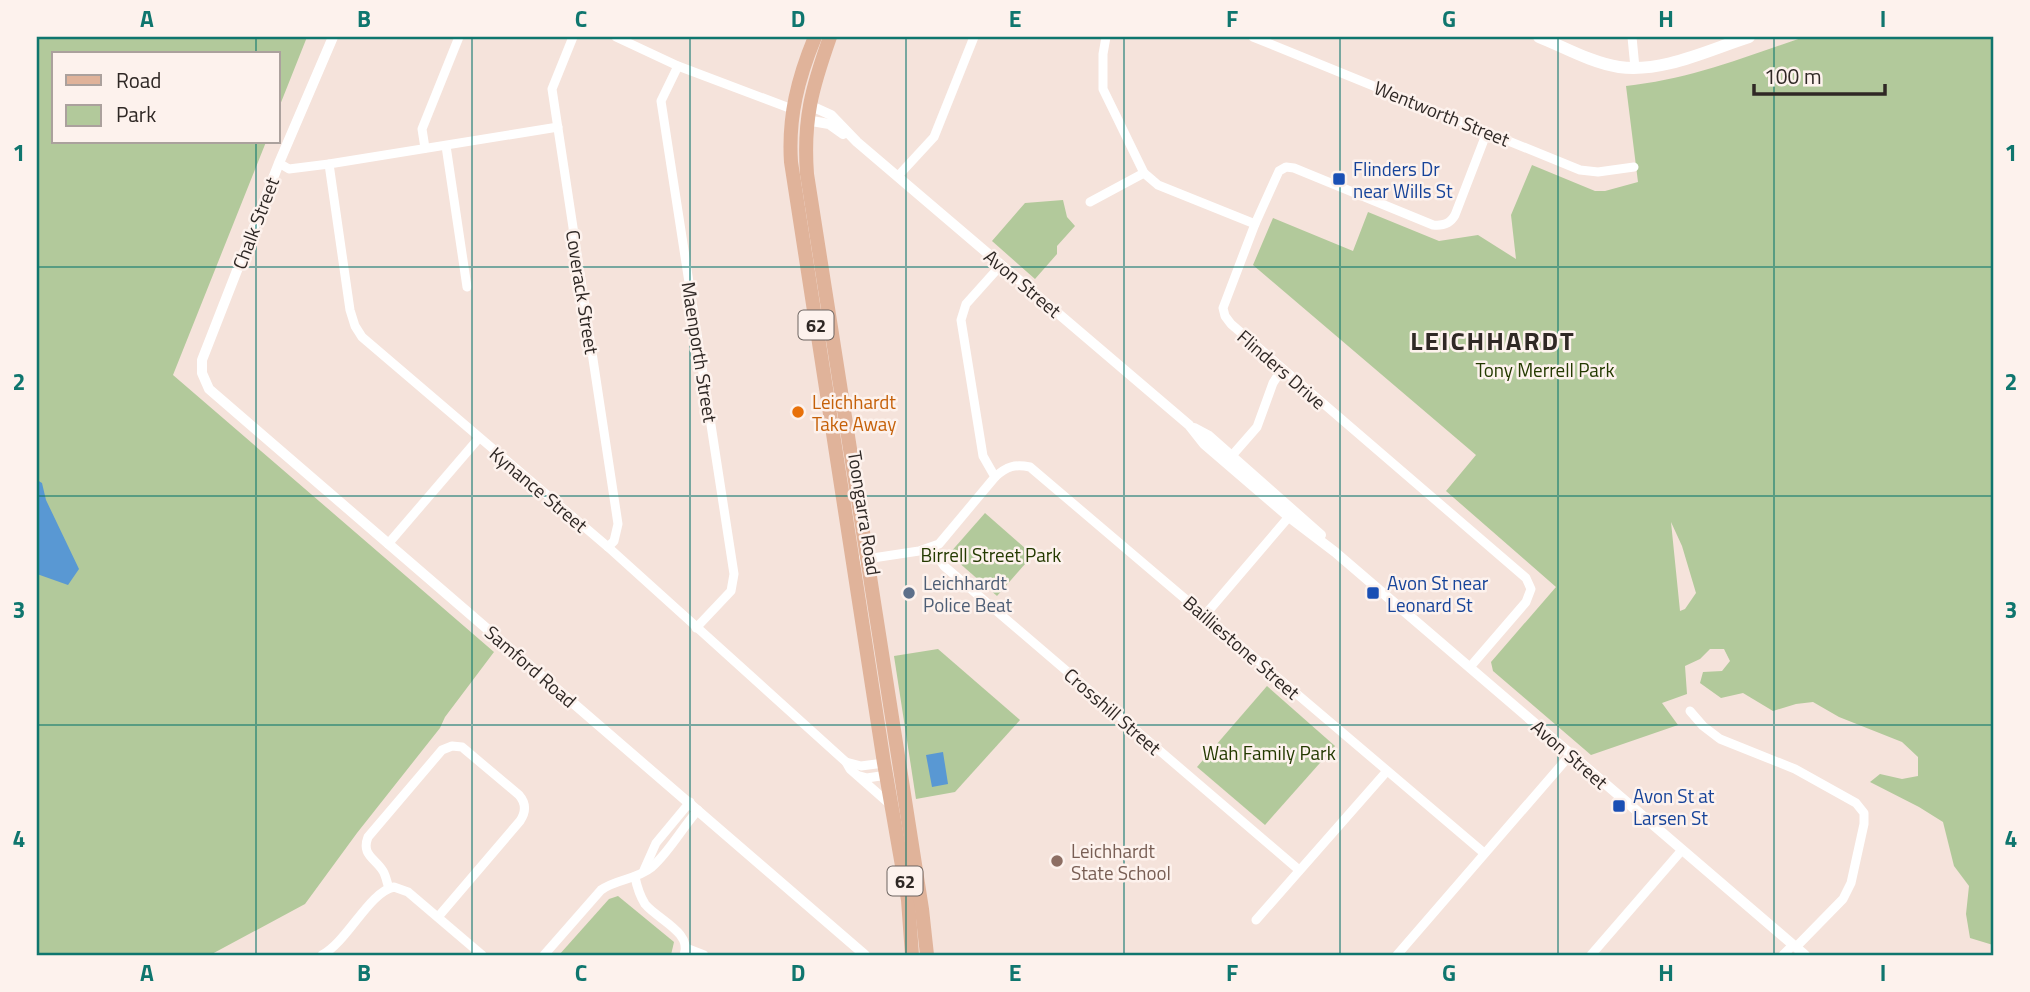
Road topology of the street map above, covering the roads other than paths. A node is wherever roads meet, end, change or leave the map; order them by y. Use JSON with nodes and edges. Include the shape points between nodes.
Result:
{"nodes":[{"id":1,"x":333,"y":37,"type":"edge"},
{"id":2,"x":459,"y":37,"type":"edge"},
{"id":3,"x":573,"y":37,"type":"edge"},
{"id":4,"x":616,"y":37,"type":"edge"},
{"id":5,"x":815,"y":37,"type":"edge"},
{"id":6,"x":830,"y":37,"type":"edge"},
{"id":7,"x":974,"y":37,"type":"edge"},
{"id":8,"x":1106,"y":37,"type":"edge"},
{"id":9,"x":1252,"y":37,"type":"edge"},
{"id":10,"x":1539,"y":37,"type":"edge"},
{"id":11,"x":1632,"y":37,"type":"edge"},
{"id":12,"x":1749,"y":37,"type":"edge"},
{"id":13,"x":678,"y":66,"type":"junction"},
{"id":14,"x":1635,"y":68,"type":"junction"},
{"id":15,"x":809,"y":105,"type":"junction"},
{"id":16,"x":792,"y":109,"type":"junction"},
{"id":17,"x":806,"y":120,"type":"junction"},
{"id":18,"x":558,"y":127,"type":"junction"},
{"id":19,"x":1487,"y":131,"type":"junction"},
{"id":20,"x":857,"y":142,"type":"junction"},
{"id":21,"x":446,"y":146,"type":"junction"},
{"id":22,"x":425,"y":148,"type":"junction"},
{"id":23,"x":279,"y":163,"type":"junction"},
{"id":24,"x":328,"y":164,"type":"junction"},
{"id":25,"x":1634,"y":167,"type":"dead end"},
{"id":26,"x":1144,"y":173,"type":"junction"},
{"id":27,"x":898,"y":176,"type":"junction"},
{"id":28,"x":1090,"y":202,"type":"dead end"},
{"id":29,"x":1255,"y":224,"type":"junction"},
{"id":30,"x":1001,"y":265,"type":"junction"},
{"id":31,"x":467,"y":287,"type":"dead end"},
{"id":32,"x":1282,"y":369,"type":"junction"},
{"id":33,"x":202,"y":373,"type":"joint"},
{"id":34,"x":479,"y":438,"type":"junction"},
{"id":35,"x":1229,"y":459,"type":"junction"},
{"id":36,"x":995,"y":477,"type":"junction"},
{"id":37,"x":1292,"y":514,"type":"junction"},
{"id":38,"x":388,"y":544,"type":"junction"},
{"id":39,"x":608,"y":547,"type":"junction"},
{"id":40,"x":932,"y":548,"type":"junction"},
{"id":41,"x":860,"y":560,"type":"junction"},
{"id":42,"x":1205,"y":615,"type":"junction"},
{"id":43,"x":696,"y":628,"type":"junction"},
{"id":44,"x":1470,"y":667,"type":"junction"},
{"id":45,"x":1690,"y":711,"type":"dead end"},
{"id":46,"x":1571,"y":754,"type":"junction"},
{"id":47,"x":846,"y":762,"type":"junction"},
{"id":48,"x":890,"y":769,"type":"junction"},
{"id":49,"x":1387,"y":771,"type":"junction"},
{"id":50,"x":858,"y":776,"type":"junction"},
{"id":51,"x":694,"y":806,"type":"junction"},
{"id":52,"x":893,"y":807,"type":"junction"},
{"id":53,"x":1682,"y":850,"type":"junction"},
{"id":54,"x":1484,"y":853,"type":"junction"},
{"id":55,"x":1299,"y":870,"type":"junction"},
{"id":56,"x":639,"y":874,"type":"junction"},
{"id":57,"x":389,"y":888,"type":"junction"},
{"id":58,"x":438,"y":917,"type":"junction"},
{"id":59,"x":1256,"y":920,"type":"dead end"},
{"id":60,"x":1798,"y":949,"type":"edge"},
{"id":61,"x":685,"y":952,"type":"edge"},
{"id":62,"x":327,"y":954,"type":"edge"},
{"id":63,"x":482,"y":955,"type":"edge"},
{"id":64,"x":544,"y":955,"type":"edge"},
{"id":65,"x":704,"y":955,"type":"edge"},
{"id":66,"x":865,"y":955,"type":"edge"},
{"id":67,"x":912,"y":955,"type":"edge"},
{"id":68,"x":926,"y":955,"type":"edge"},
{"id":69,"x":1397,"y":955,"type":"edge"},
{"id":70,"x":1591,"y":955,"type":"edge"},
{"id":71,"x":1783,"y":955,"type":"edge"}],
"edges":[{"from":1,"to":23,"type":"street","name":"Chalk Street"},
{"from":2,"to":22,"type":"street","via":[[422,129]]},
{"from":3,"to":18,"type":"street","name":"Coverack Street","via":[[552,89]]},
{"from":4,"to":13,"type":"street"},
{"from":5,"to":16,"type":"main road","name":"Toongarra Road","number":"62"},
{"from":6,"to":15,"type":"main road","name":"Toongarra Road","number":"62"},
{"from":7,"to":27,"type":"street","via":[[934,137]]},
{"from":8,"to":26,"type":"street","via":[[1103,89]]},
{"from":9,"to":19,"type":"street","name":"Wentworth Street"},
{"from":10,"to":14,"type":"main road","via":[[1597,61]]},
{"from":11,"to":14,"type":"street"},
{"from":12,"to":14,"type":"main road","via":[[1670,63]]},
{"from":13,"to":16,"type":"street"},
{"from":13,"to":43,"type":"street","name":"Maenporth Street","via":[[661,101],[734,574],[731,591]]},
{"from":15,"to":16,"type":"main road"},
{"from":15,"to":17,"type":"main road","name":"Toongarra Road","number":"62"},
{"from":15,"to":20,"type":"street","name":"Avon Street","via":[[831,115]]},
{"from":16,"to":17,"type":"main road"},
{"from":16,"to":41,"type":"main road","name":"Toongarra Road","number":"62","via":[[794,184]]},
{"from":17,"to":20,"type":"street","name":"Avon Street","via":[[831,125]]},
{"from":17,"to":41,"type":"main road","name":"Toongarra Road","number":"62","via":[[807,174]]},
{"from":18,"to":21,"type":"street"},
{"from":18,"to":39,"type":"street","name":"Coverack Street","via":[[618,524]]},
{"from":19,"to":25,"type":"street","name":"Wentworth Street","via":[[1580,170]]},
{"from":19,"to":29,"type":"street","name":"Flinders Drive","via":[[1455,215],[1445,225],[1433,225],[1290,167],[1276,174]]},
{"from":20,"to":27,"type":"street","name":"Avon Street"},
{"from":21,"to":22,"type":"street"},
{"from":21,"to":31,"type":"street"},
{"from":22,"to":24,"type":"street"},
{"from":23,"to":24,"type":"street","via":[[289,169]]},
{"from":23,"to":33,"type":"street","name":"Chalk Street","via":[[202,360]]},
{"from":24,"to":34,"type":"street","name":"Kynance Street","via":[[355,326]]},
{"from":26,"to":28,"type":"street"},
{"from":26,"to":29,"type":"street","via":[[1158,185]]},
{"from":27,"to":30,"type":"street","name":"Avon Street"},
{"from":29,"to":32,"type":"street","name":"Flinders Drive","via":[[1223,312]]},
{"from":30,"to":35,"type":"street","name":"Avon Street","via":[[1189,425],[1209,436]]},
{"from":30,"to":36,"type":"street","via":[[966,304],[961,320],[983,456]]},
{"from":32,"to":35,"type":"street","via":[[1258,427]]},
{"from":32,"to":44,"type":"street","name":"Flinders Drive","via":[[1526,578],[1531,589],[1526,602]]},
{"from":33,"to":38,"type":"street","name":"Samford Road","via":[[209,389]]},
{"from":34,"to":38,"type":"street"},
{"from":34,"to":39,"type":"street","name":"Kynance Street"},
{"from":35,"to":37,"type":"street","name":"Avon Street"},
{"from":36,"to":40,"type":"street"},
{"from":36,"to":42,"type":"street","name":"Bailliestone Street","via":[[1005,467],[1030,467]]},
{"from":37,"to":42,"type":"street"},
{"from":37,"to":44,"type":"street","name":"Avon Street","via":[[1313,526],[1335,552]]},
{"from":38,"to":51,"type":"street","name":"Samford Road"},
{"from":39,"to":43,"type":"street","name":"Kynance Street"},
{"from":40,"to":41,"type":"street"},
{"from":40,"to":55,"type":"street","name":"Crosshill Street","via":[[944,566]]},
{"from":41,"to":48,"type":"main road","name":"Toongarra Road","number":"62"},
{"from":42,"to":49,"type":"street","name":"Bailliestone Street"},
{"from":43,"to":47,"type":"street","name":"Kynance Street"},
{"from":44,"to":46,"type":"street","name":"Avon Street"},
{"from":45,"to":60,"type":"street","via":[[1720,739],[1788,765],[1856,803],[1864,813],[1851,883],[1843,899]]},
{"from":46,"to":53,"type":"street","name":"Avon Street"},
{"from":46,"to":54,"type":"street"},
{"from":47,"to":48,"type":"street"},
{"from":47,"to":50,"type":"street","name":"Kynance Street"},
{"from":48,"to":50,"type":"street","via":[[867,778]]},
{"from":48,"to":52,"type":"main road","name":"Toongarra Road","number":"62"},
{"from":48,"to":68,"type":"main road","name":"Toongarra Road","number":"62","via":[[922,909]]},
{"from":49,"to":54,"type":"street","name":"Bailliestone Street"},
{"from":49,"to":55,"type":"street"},
{"from":50,"to":52,"type":"street","name":"Kynance Street"},
{"from":51,"to":56,"type":"street","via":[[668,849]]},
{"from":51,"to":66,"type":"street","name":"Samford Road"},
{"from":52,"to":67,"type":"main road","name":"Toongarra Road","number":"62"},
{"from":53,"to":60,"type":"street","name":"Avon Street"},
{"from":53,"to":70,"type":"street"},
{"from":54,"to":69,"type":"street"},
{"from":55,"to":59,"type":"street"},
{"from":56,"to":61,"type":"street","via":[[646,904],[682,937]]},
{"from":56,"to":64,"type":"street","via":[[601,890]]},
{"from":57,"to":58,"type":"street","via":[[405,890]]},
{"from":57,"to":58,"type":"street","via":[[382,870],[367,855],[366,840],[439,752],[448,746],[462,747],[519,795],[524,813]]},
{"from":57,"to":62,"type":"street"},
{"from":58,"to":63,"type":"street"},
{"from":60,"to":71,"type":"street"},
{"from":61,"to":65,"type":"street"}]}
